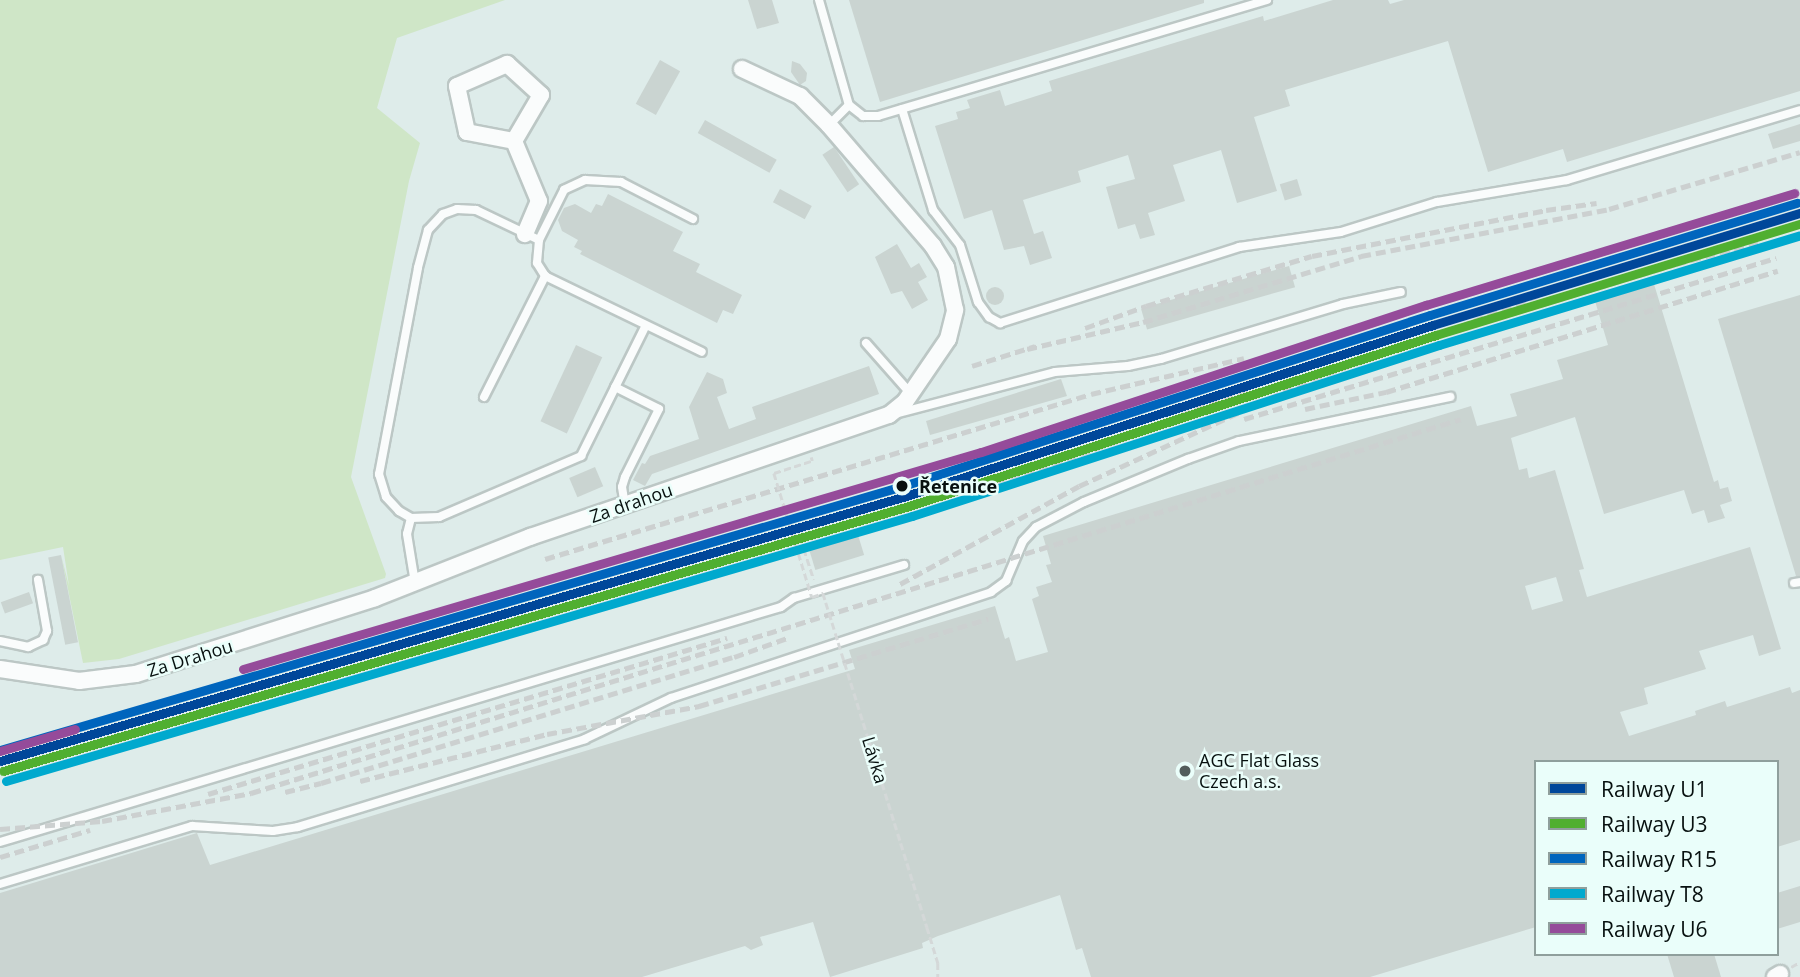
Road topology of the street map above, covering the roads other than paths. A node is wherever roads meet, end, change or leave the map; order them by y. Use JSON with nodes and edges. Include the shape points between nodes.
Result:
{"nodes":[{"id":1,"x":820,"y":0,"type":"edge"},
{"id":2,"x":1267,"y":0,"type":"edge"},
{"id":3,"x":742,"y":69,"type":"dead end"},
{"id":4,"x":849,"y":105,"type":"junction"},
{"id":5,"x":902,"y":109,"type":"junction"},
{"id":6,"x":1800,"y":110,"type":"edge"},
{"id":7,"x":829,"y":125,"type":"junction"},
{"id":8,"x":514,"y":141,"type":"junction"},
{"id":9,"x":693,"y":219,"type":"dead end"},
{"id":10,"x":532,"y":237,"type":"junction"},
{"id":11,"x":545,"y":276,"type":"junction"},
{"id":12,"x":1401,"y":292,"type":"dead end"},
{"id":13,"x":645,"y":327,"type":"junction"},
{"id":14,"x":866,"y":343,"type":"dead end"},
{"id":15,"x":702,"y":352,"type":"dead end"},
{"id":16,"x":615,"y":387,"type":"junction"},
{"id":17,"x":911,"y":394,"type":"junction"},
{"id":18,"x":484,"y":397,"type":"dead end"},
{"id":19,"x":1450,"y":397,"type":"dead end"},
{"id":20,"x":889,"y":415,"type":"junction"},
{"id":21,"x":625,"y":505,"type":"junction"},
{"id":22,"x":411,"y":518,"type":"junction"},
{"id":23,"x":904,"y":565,"type":"dead end"},
{"id":24,"x":38,"y":580,"type":"dead end"},
{"id":25,"x":415,"y":583,"type":"junction"},
{"id":26,"x":375,"y":598,"type":"joint"},
{"id":27,"x":0,"y":641,"type":"edge"},
{"id":28,"x":0,"y":669,"type":"edge"},
{"id":29,"x":0,"y":842,"type":"edge"},
{"id":30,"x":0,"y":884,"type":"edge"}],
"edges":[{"from":1,"to":4,"type":"lane"},
{"from":2,"to":5,"type":"lane"},
{"from":3,"to":7,"type":"street","via":[[800,96]]},
{"from":4,"to":5,"type":"lane","via":[[863,116]]},
{"from":4,"to":7,"type":"lane"},
{"from":5,"to":6,"type":"lane","via":[[933,210],[960,245],[978,302],[1000,323],[1239,247],[1341,232],[1437,202],[1567,180]]},
{"from":7,"to":17,"type":"street","via":[[933,246],[951,282],[954,310],[948,339]]},
{"from":8,"to":8,"type":"street","via":[[541,95],[507,64],[457,86],[467,132]]},
{"from":8,"to":10,"type":"street","via":[[539,201]]},
{"from":9,"to":10,"type":"lane","via":[[621,182],[585,180],[565,190]]},
{"from":10,"to":11,"type":"lane"},
{"from":10,"to":22,"type":"lane","via":[[476,210],[443,214],[428,230],[379,474],[386,497]]},
{"from":11,"to":13,"type":"lane"},
{"from":11,"to":18,"type":"lane"},
{"from":12,"to":20,"type":"lane","via":[[1343,304],[1161,359],[1055,372]]},
{"from":13,"to":15,"type":"lane"},
{"from":13,"to":16,"type":"lane"},
{"from":14,"to":17,"type":"lane"},
{"from":16,"to":21,"type":"lane","via":[[659,409],[625,477]]},
{"from":16,"to":22,"type":"lane","via":[[581,456],[439,517]]},
{"from":17,"to":20,"type":"street"},
{"from":19,"to":30,"type":"lane","via":[[1302,426],[1188,458],[1036,527],[1023,541],[1006,581],[991,592],[671,698],[578,742],[298,827],[273,831],[192,826]]},
{"from":20,"to":21,"type":"street","name":"Za drahou"},
{"from":21,"to":25,"type":"street","name":"Za drahou"},
{"from":22,"to":25,"type":"lane","via":[[407,534]]},
{"from":23,"to":29,"type":"lane","via":[[794,598],[780,607]]},
{"from":24,"to":27,"type":"lane","via":[[47,631],[43,640],[27,647]]},
{"from":25,"to":26,"type":"street","name":"Za drahou"},
{"from":26,"to":28,"type":"street","name":"Za Drahou","via":[[117,678],[79,681]]}]}
